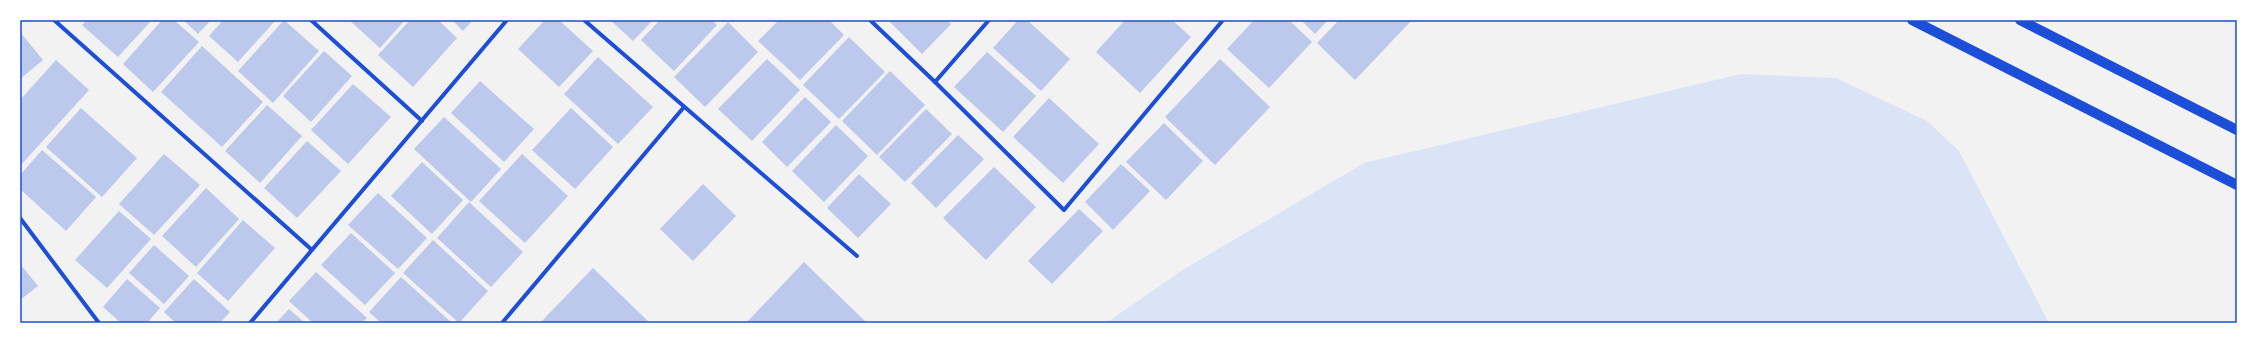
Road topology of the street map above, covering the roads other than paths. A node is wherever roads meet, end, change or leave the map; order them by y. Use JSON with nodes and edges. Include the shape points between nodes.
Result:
{"nodes":[{"id":1,"x":54,"y":20,"type":"edge"},
{"id":2,"x":311,"y":20,"type":"edge"},
{"id":3,"x":507,"y":20,"type":"edge"},
{"id":4,"x":584,"y":20,"type":"edge"},
{"id":5,"x":870,"y":20,"type":"edge"},
{"id":6,"x":989,"y":20,"type":"edge"},
{"id":7,"x":1223,"y":20,"type":"edge"},
{"id":8,"x":1912,"y":20,"type":"edge"},
{"id":9,"x":2020,"y":20,"type":"edge"},
{"id":10,"x":935,"y":82,"type":"junction"},
{"id":11,"x":684,"y":107,"type":"junction"},
{"id":12,"x":422,"y":121,"type":"junction"},
{"id":13,"x":2237,"y":130,"type":"edge"},
{"id":14,"x":2237,"y":184,"type":"edge"},
{"id":15,"x":20,"y":218,"type":"edge"},
{"id":16,"x":312,"y":250,"type":"junction"},
{"id":17,"x":857,"y":256,"type":"dead end"},
{"id":18,"x":99,"y":323,"type":"edge"},
{"id":19,"x":250,"y":323,"type":"edge"},
{"id":20,"x":502,"y":323,"type":"edge"}],
"edges":[{"from":1,"to":16,"type":"street"},
{"from":2,"to":12,"type":"street"},
{"from":3,"to":12,"type":"street"},
{"from":4,"to":11,"type":"street"},
{"from":5,"to":10,"type":"street"},
{"from":6,"to":10,"type":"street"},
{"from":7,"to":10,"type":"street","via":[[1064,210]]},
{"from":8,"to":14,"type":"main road"},
{"from":9,"to":13,"type":"main road"},
{"from":11,"to":17,"type":"street"},
{"from":11,"to":20,"type":"street"},
{"from":12,"to":16,"type":"street"},
{"from":15,"to":18,"type":"street"},
{"from":16,"to":19,"type":"street"}]}
